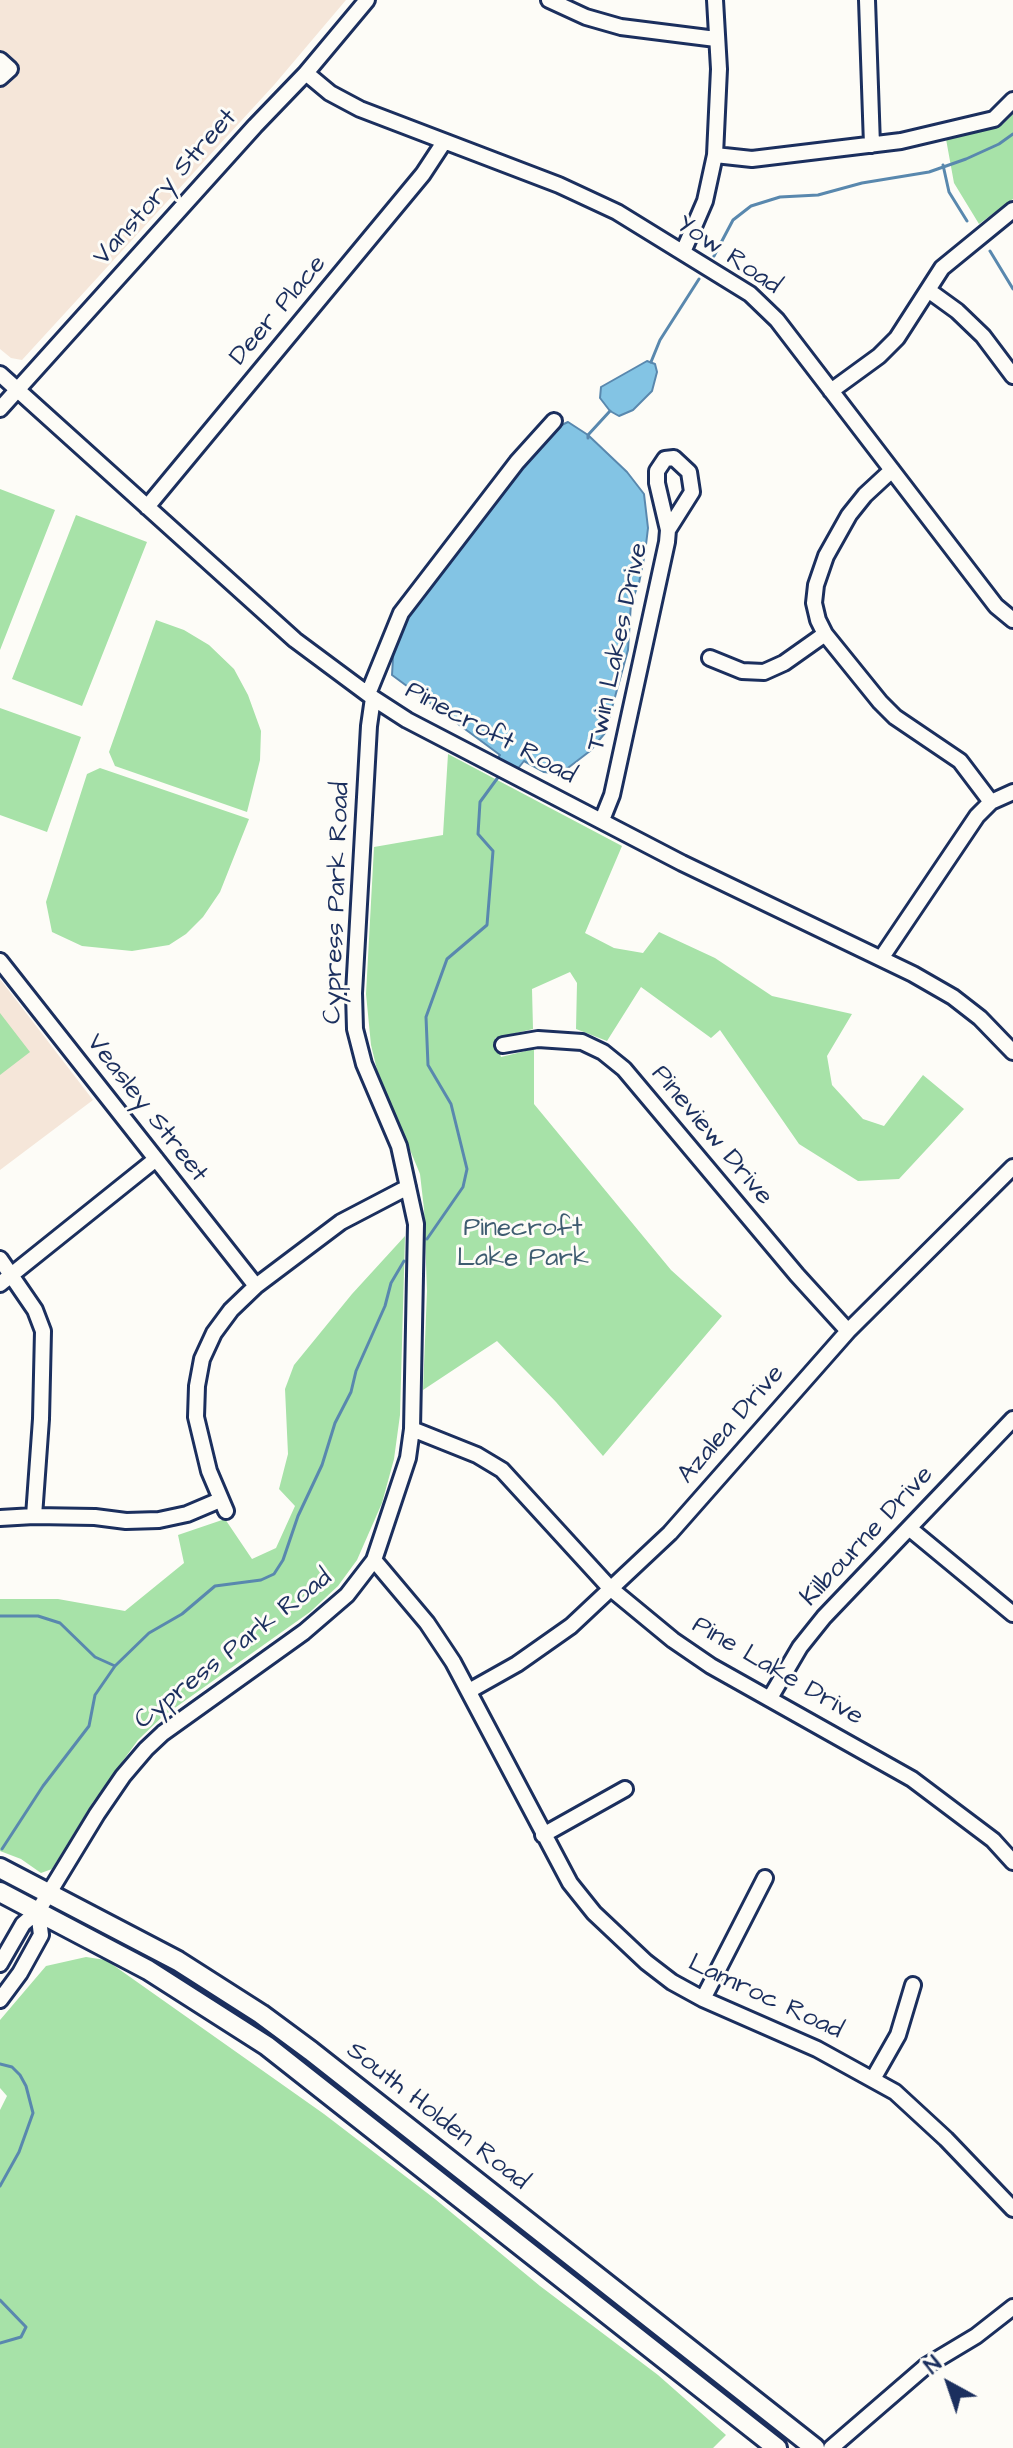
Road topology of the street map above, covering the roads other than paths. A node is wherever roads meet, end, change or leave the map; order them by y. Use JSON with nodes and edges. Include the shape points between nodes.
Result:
{"nodes":[{"id":1,"x":367,"y":0,"type":"edge"},
{"id":2,"x":549,"y":0,"type":"edge"},
{"id":3,"x":715,"y":0,"type":"edge"},
{"id":4,"x":867,"y":0,"type":"edge"},
{"id":5,"x":716,"y":39,"type":"junction"},
{"id":6,"x":306,"y":73,"type":"junction"},
{"id":7,"x":1013,"y":100,"type":"edge"},
{"id":8,"x":444,"y":142,"type":"junction"},
{"id":9,"x":872,"y":145,"type":"junction"},
{"id":10,"x":715,"y":155,"type":"junction"},
{"id":11,"x":1013,"y":210,"type":"edge"},
{"id":12,"x":683,"y":252,"type":"junction"},
{"id":13,"x":928,"y":290,"type":"junction"},
{"id":14,"x":0,"y":374,"type":"edge"},
{"id":15,"x":1013,"y":376,"type":"edge"},
{"id":16,"x":16,"y":389,"type":"junction"},
{"id":17,"x":831,"y":391,"type":"junction"},
{"id":18,"x":0,"y":409,"type":"edge"},
{"id":19,"x":554,"y":421,"type":"dead end"},
{"id":20,"x":892,"y":470,"type":"junction"},
{"id":21,"x":147,"y":507,"type":"junction"},
{"id":22,"x":668,"y":530,"type":"junction"},
{"id":23,"x":1013,"y":620,"type":"edge"},
{"id":24,"x":825,"y":634,"type":"junction"},
{"id":25,"x":710,"y":658,"type":"dead end"},
{"id":26,"x":370,"y":696,"type":"junction"},
{"id":27,"x":1013,"y":792,"type":"edge"},
{"id":28,"x":991,"y":802,"type":"junction"},
{"id":29,"x":602,"y":820,"type":"junction"},
{"id":30,"x":882,"y":957,"type":"junction"},
{"id":31,"x":0,"y":961,"type":"edge"},
{"id":32,"x":503,"y":1045,"type":"dead end"},
{"id":33,"x":1013,"y":1052,"type":"edge"},
{"id":34,"x":156,"y":1159,"type":"junction"},
{"id":35,"x":1013,"y":1167,"type":"edge"},
{"id":36,"x":408,"y":1187,"type":"junction"},
{"id":37,"x":0,"y":1259,"type":"edge"},
{"id":38,"x":6,"y":1279,"type":"edge"},
{"id":39,"x":256,"y":1286,"type":"junction"},
{"id":40,"x":848,"y":1331,"type":"junction"},
{"id":41,"x":1013,"y":1419,"type":"edge"},
{"id":42,"x":412,"y":1429,"type":"junction"},
{"id":43,"x":34,"y":1516,"type":"junction"},
{"id":44,"x":0,"y":1518,"type":"edge"},
{"id":45,"x":909,"y":1528,"type":"junction"},
{"id":46,"x":374,"y":1560,"type":"junction"},
{"id":47,"x":610,"y":1588,"type":"junction"},
{"id":48,"x":1013,"y":1614,"type":"edge"},
{"id":49,"x":469,"y":1691,"type":"junction"},
{"id":50,"x":770,"y":1698,"type":"junction"},
{"id":51,"x":625,"y":1789,"type":"dead end"},
{"id":52,"x":543,"y":1835,"type":"junction"},
{"id":53,"x":1013,"y":1862,"type":"edge"},
{"id":54,"x":0,"y":1868,"type":"edge"},
{"id":55,"x":765,"y":1878,"type":"dead end"},
{"id":56,"x":0,"y":1892,"type":"edge"},
{"id":57,"x":48,"y":1893,"type":"junction"},
{"id":58,"x":38,"y":1911,"type":"junction"},
{"id":59,"x":0,"y":1964,"type":"edge"},
{"id":60,"x":913,"y":1985,"type":"dead end"},
{"id":61,"x":703,"y":1999,"type":"junction"},
{"id":62,"x":0,"y":2000,"type":"edge"},
{"id":63,"x":873,"y":2079,"type":"junction"},
{"id":64,"x":1013,"y":2209,"type":"edge"},
{"id":65,"x":1013,"y":2307,"type":"edge"},
{"id":66,"x":777,"y":2448,"type":"edge"},
{"id":67,"x":815,"y":2448,"type":"edge"},
{"id":68,"x":831,"y":2448,"type":"edge"}],
"edges":[{"from":1,"to":6,"type":"street","name":"Vanstory Street"},
{"from":2,"to":5,"type":"street","via":[[621,27]]},
{"from":3,"to":5,"type":"street"},
{"from":4,"to":9,"type":"street"},
{"from":5,"to":10,"type":"street"},
{"from":6,"to":8,"type":"street","name":"Yow Road","via":[[360,109]]},
{"from":6,"to":16,"type":"street","name":"Vanstory Street"},
{"from":7,"to":9,"type":"street","via":[[989,120]]},
{"from":8,"to":12,"type":"street","name":"Yow Road","via":[[559,185]]},
{"from":8,"to":21,"type":"street","name":"Deer Place"},
{"from":9,"to":10,"type":"street","via":[[752,159]]},
{"from":10,"to":12,"type":"street","via":[[705,201]]},
{"from":11,"to":13,"type":"street","via":[[957,253]]},
{"from":12,"to":17,"type":"street","name":"Yow Road","via":[[759,302]]},
{"from":13,"to":15,"type":"street","via":[[983,336]]},
{"from":13,"to":17,"type":"street","via":[[897,338]]},
{"from":14,"to":16,"type":"street","name":"Pinecroft Road"},
{"from":16,"to":18,"type":"street","name":"Vanstory Street"},
{"from":16,"to":21,"type":"street","name":"Pinecroft Road"},
{"from":17,"to":20,"type":"street","name":"Yow Road"},
{"from":19,"to":26,"type":"street","via":[[401,613]]},
{"from":20,"to":23,"type":"street","name":"Yow Road","via":[[996,606]]},
{"from":20,"to":24,"type":"street","via":[[849,515],[826,556],[814,603]]},
{"from":21,"to":26,"type":"street","name":"Pinecroft Road","via":[[295,640]]},
{"from":22,"to":22,"type":"street","name":"Twin Lakes Drive","via":[[657,471],[665,459],[674,458],[692,480],[692,492]]},
{"from":22,"to":29,"type":"street","name":"Twin Lakes Drive","via":[[612,795]]},
{"from":24,"to":25,"type":"street","via":[[764,672],[742,671]]},
{"from":24,"to":28,"type":"street","via":[[880,702],[960,761]]},
{"from":26,"to":29,"type":"street","name":"Pinecroft Road"},
{"from":26,"to":36,"type":"street","name":"Cypress Park Road","via":[[355,1029],[399,1146]]},
{"from":27,"to":28,"type":"street"},
{"from":28,"to":30,"type":"street"},
{"from":29,"to":30,"type":"street","name":"Pinecroft Road"},
{"from":30,"to":33,"type":"street","name":"Pinecroft Road","via":[[953,997]]},
{"from":31,"to":34,"type":"street","name":"Veasley Street"},
{"from":32,"to":40,"type":"street","name":"Pineview Drive","via":[[538,1039],[582,1042],[624,1069]]},
{"from":34,"to":38,"type":"street"},
{"from":34,"to":39,"type":"street","name":"Veasley Street"},
{"from":35,"to":40,"type":"street","name":"Azalea Drive"},
{"from":36,"to":39,"type":"street","via":[[341,1222]]},
{"from":36,"to":42,"type":"street","name":"Cypress Park Road","via":[[416,1224]]},
{"from":37,"to":38,"type":"street"},
{"from":38,"to":43,"type":"street","via":[[35,1310],[43,1331]]},
{"from":39,"to":43,"type":"street","via":[[214,1333],[197,1386],[196,1417],[223,1505],[159,1520]]},
{"from":40,"to":47,"type":"street","name":"Azalea Drive","via":[[670,1533]]},
{"from":41,"to":45,"type":"street","name":"Kilbourne Drive"},
{"from":42,"to":46,"type":"street","name":"Cypress Park Road","via":[[408,1458]]},
{"from":42,"to":47,"type":"street","name":"Pine Lake Drive","via":[[502,1470]]},
{"from":43,"to":44,"type":"street"},
{"from":45,"to":48,"type":"street"},
{"from":45,"to":50,"type":"street","name":"Kilbourne Drive","via":[[810,1634]]},
{"from":46,"to":49,"type":"street","name":"Lamroc Road","via":[[427,1623]]},
{"from":46,"to":57,"type":"street","name":"Cypress Park Road","via":[[347,1595],[308,1628],[146,1749]]},
{"from":47,"to":49,"type":"street","name":"Azalea Drive","via":[[571,1626]]},
{"from":47,"to":50,"type":"street","name":"Pine Lake Drive","via":[[711,1666]]},
{"from":49,"to":52,"type":"street","name":"Lamroc Road"},
{"from":50,"to":53,"type":"street","name":"Pine Lake Drive","via":[[923,1786]]},
{"from":51,"to":52,"type":"street"},
{"from":52,"to":61,"type":"street","name":"Lamroc Road","via":[[594,1913],[646,1962]]},
{"from":54,"to":57,"type":"main road","name":"South Holden Road"},
{"from":55,"to":61,"type":"street"},
{"from":56,"to":58,"type":"main road","name":"South Holden Road"},
{"from":57,"to":58,"type":"street","name":"Cypress Park Road"},
{"from":57,"to":67,"type":"main road","name":"South Holden Road","via":[[178,1961],[261,2014]]},
{"from":58,"to":59,"type":"street","via":[[23,1924]]},
{"from":58,"to":62,"type":"street","via":[[41,1935]]},
{"from":58,"to":66,"type":"main road","name":"South Holden Road","via":[[148,1970],[267,2046]]},
{"from":60,"to":63,"type":"street","via":[[898,2035]]},
{"from":61,"to":63,"type":"street","name":"Lamroc Road"},
{"from":63,"to":64,"type":"street","name":"Lamroc Road","via":[[916,2110]]},
{"from":65,"to":68,"type":"street","via":[[926,2366]]}]}
